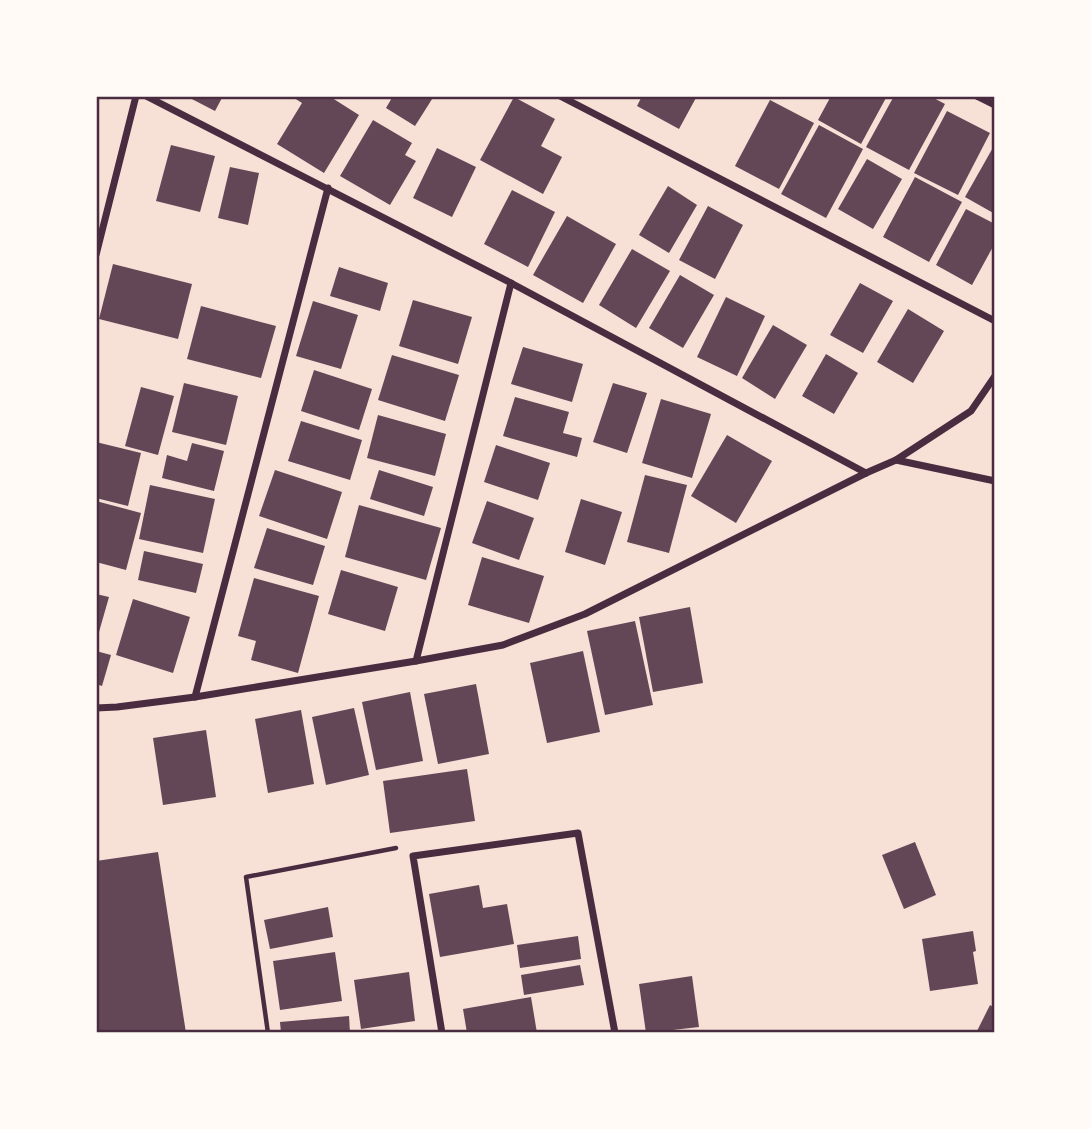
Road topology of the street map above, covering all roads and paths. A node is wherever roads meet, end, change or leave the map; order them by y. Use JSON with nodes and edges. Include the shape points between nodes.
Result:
{"nodes":[{"id":1,"x":136,"y":96,"type":"edge"},
{"id":2,"x":146,"y":96,"type":"edge"},
{"id":3,"x":560,"y":96,"type":"edge"},
{"id":4,"x":977,"y":96,"type":"edge"},
{"id":5,"x":995,"y":105,"type":"edge"},
{"id":6,"x":328,"y":188,"type":"junction"},
{"id":7,"x":96,"y":255,"type":"edge"},
{"id":8,"x":511,"y":283,"type":"junction"},
{"id":9,"x":995,"y":321,"type":"edge"},
{"id":10,"x":995,"y":376,"type":"edge"},
{"id":11,"x":897,"y":460,"type":"junction"},
{"id":12,"x":866,"y":473,"type":"junction"},
{"id":13,"x":995,"y":481,"type":"edge"},
{"id":14,"x":416,"y":662,"type":"junction"},
{"id":15,"x":195,"y":697,"type":"junction"},
{"id":16,"x":96,"y":708,"type":"edge"},
{"id":17,"x":413,"y":856,"type":"junction"},
{"id":18,"x":268,"y":1033,"type":"edge"},
{"id":19,"x":442,"y":1033,"type":"edge"},
{"id":20,"x":615,"y":1033,"type":"edge"}],
"edges":[{"from":1,"to":7,"type":"street"},
{"from":2,"to":6,"type":"street"},
{"from":3,"to":9,"type":"street"},
{"from":4,"to":5,"type":"street"},
{"from":6,"to":8,"type":"street"},
{"from":6,"to":15,"type":"street"},
{"from":8,"to":12,"type":"street"},
{"from":8,"to":14,"type":"street"},
{"from":10,"to":11,"type":"street","via":[[971,411]]},
{"from":11,"to":12,"type":"street"},
{"from":11,"to":13,"type":"street"},
{"from":12,"to":14,"type":"street","via":[[585,614],[503,645]]},
{"from":14,"to":15,"type":"street"},
{"from":15,"to":16,"type":"street"},
{"from":17,"to":18,"type":"path","via":[[395,848],[246,877]]},
{"from":17,"to":19,"type":"street"},
{"from":17,"to":20,"type":"street","via":[[578,833]]}]}
